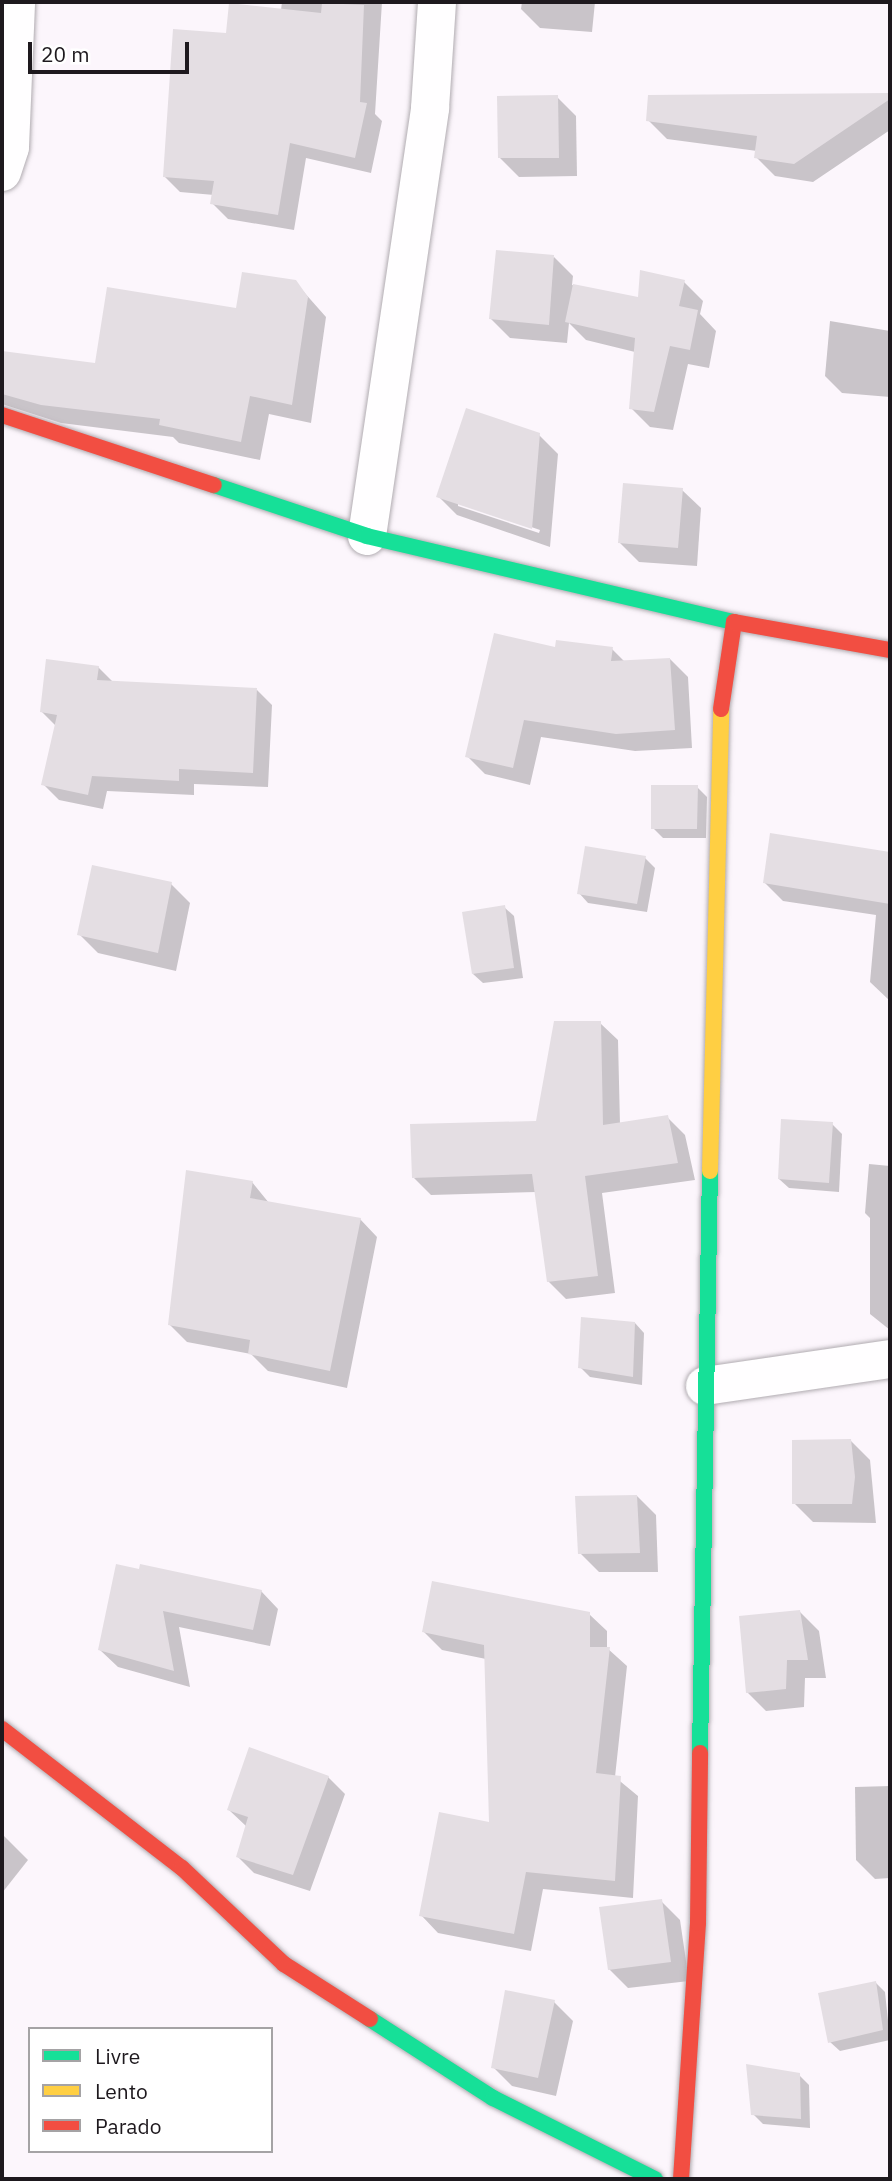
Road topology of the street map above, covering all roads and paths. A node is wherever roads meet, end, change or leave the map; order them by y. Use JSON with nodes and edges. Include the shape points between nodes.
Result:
{"nodes":[{"id":1,"x":16,"y":2,"type":"edge"},
{"id":2,"x":437,"y":2,"type":"edge"},
{"id":3,"x":2,"y":172,"type":"edge"},
{"id":4,"x":2,"y":415,"type":"edge"},
{"id":5,"x":366,"y":536,"type":"junction"},
{"id":6,"x":734,"y":622,"type":"junction"},
{"id":7,"x":890,"y":650,"type":"edge"},
{"id":8,"x":890,"y":1359,"type":"edge"},
{"id":9,"x":705,"y":1386,"type":"junction"},
{"id":10,"x":2,"y":1730,"type":"edge"},
{"id":11,"x":655,"y":2179,"type":"edge"},
{"id":12,"x":681,"y":2179,"type":"edge"}],
"edges":[{"from":1,"to":3,"type":"street","via":[[10,147]]},
{"from":2,"to":5,"type":"street","via":[[430,108]]},
{"from":4,"to":5,"type":"street"},
{"from":5,"to":6,"type":"street"},
{"from":6,"to":7,"type":"street"},
{"from":6,"to":9,"type":"street","via":[[722,688]]},
{"from":8,"to":9,"type":"street"},
{"from":9,"to":12,"type":"street","via":[[698,1923]]},
{"from":10,"to":11,"type":"street","via":[[182,1868],[284,1964],[493,2098]]}]}
